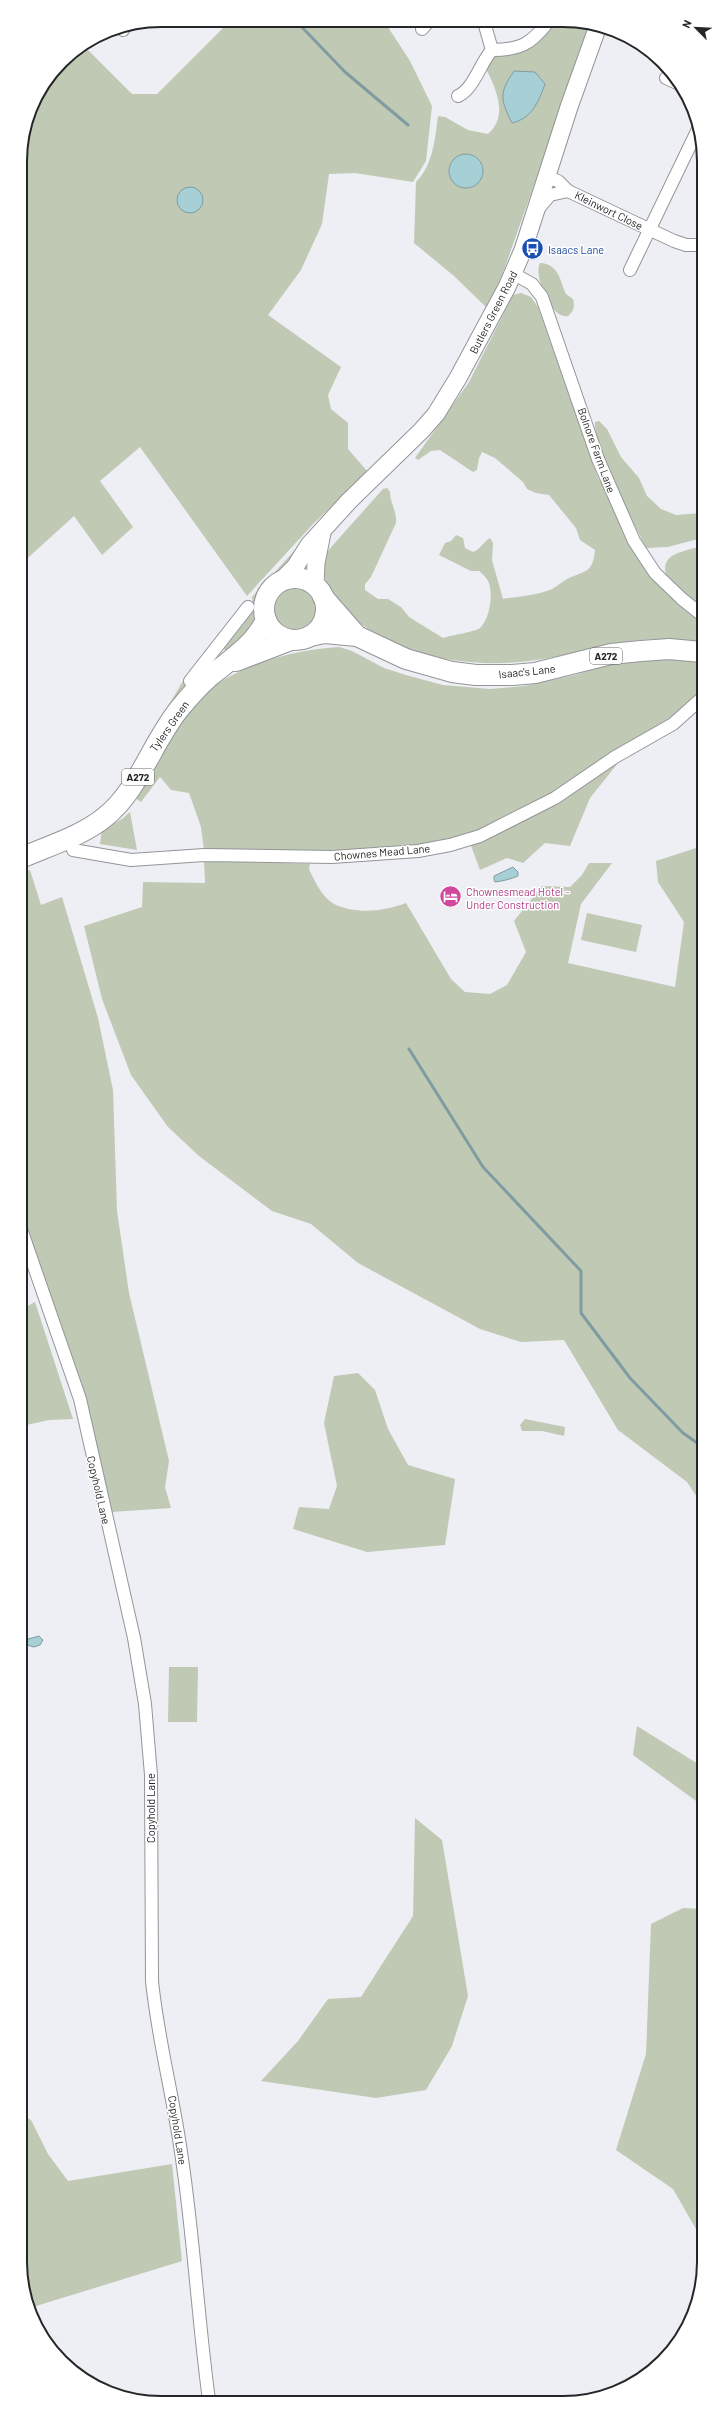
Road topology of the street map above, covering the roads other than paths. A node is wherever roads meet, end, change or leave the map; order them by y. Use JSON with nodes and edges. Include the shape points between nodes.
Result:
{"nodes":[{"id":1,"x":485,"y":27,"type":"edge"},
{"id":2,"x":544,"y":27,"type":"edge"},
{"id":3,"x":596,"y":32,"type":"edge"},
{"id":4,"x":492,"y":50,"type":"junction"},
{"id":5,"x":458,"y":96,"type":"dead end"},
{"id":6,"x":694,"y":137,"type":"edge"},
{"id":7,"x":547,"y":177,"type":"junction"},
{"id":8,"x":568,"y":191,"type":"junction"},
{"id":9,"x":535,"y":214,"type":"junction"},
{"id":10,"x":650,"y":230,"type":"junction"},
{"id":11,"x":697,"y":245,"type":"edge"},
{"id":12,"x":630,"y":270,"type":"dead end"},
{"id":13,"x":514,"y":274,"type":"junction"},
{"id":14,"x":322,"y":533,"type":"junction"},
{"id":15,"x":281,"y":581,"type":"junction"},
{"id":16,"x":319,"y":591,"type":"junction"},
{"id":17,"x":248,"y":607,"type":"dead end"},
{"id":18,"x":697,"y":611,"type":"edge"},
{"id":19,"x":266,"y":620,"type":"junction"},
{"id":20,"x":310,"y":636,"type":"junction"},
{"id":21,"x":357,"y":636,"type":"junction"},
{"id":22,"x":291,"y":640,"type":"junction"},
{"id":23,"x":697,"y":652,"type":"edge"},
{"id":24,"x":221,"y":655,"type":"junction"},
{"id":25,"x":190,"y":681,"type":"dead end"},
{"id":26,"x":697,"y":702,"type":"edge"},
{"id":27,"x":74,"y":850,"type":"dead end"},
{"id":28,"x":27,"y":855,"type":"edge"},
{"id":29,"x":27,"y":1244,"type":"edge"},
{"id":30,"x":209,"y":2396,"type":"edge"}],
"edges":[{"from":1,"to":4,"type":"street"},
{"from":2,"to":4,"type":"street","via":[[530,43],[517,48]]},
{"from":3,"to":7,"type":"main road","name":"Butlers Green Road"},
{"from":4,"to":5,"type":"street","via":[[483,59],[471,82]]},
{"from":6,"to":10,"type":"street","name":"Kleinwort Close"},
{"from":7,"to":8,"type":"street","name":"Kleinwort Close","via":[[558,181]]},
{"from":7,"to":9,"type":"main road","name":"Butlers Green Road"},
{"from":8,"to":9,"type":"street","name":"Kleinwort Close","via":[[546,197]]},
{"from":8,"to":10,"type":"street","name":"Kleinwort Close"},
{"from":9,"to":13,"type":"main road","name":"Butlers Green Road"},
{"from":10,"to":11,"type":"street","name":"Kleinwort Close","via":[[686,244]]},
{"from":10,"to":12,"type":"street","name":"Kleinwort Close"},
{"from":13,"to":14,"type":"main road","name":"Butlers Green Road","via":[[436,414],[417,436],[349,501]]},
{"from":13,"to":18,"type":"street","name":"Bolnore Farm Lane","via":[[532,284],[542,297],[598,459],[634,541],[655,573]]},
{"from":14,"to":15,"type":"main road","name":"Butlers Green Road","via":[[309,545],[295,567]]},
{"from":14,"to":16,"type":"main road","name":"Butlers Green Road","via":[[316,563]]},
{"from":15,"to":16,"type":"highway","via":[[299,578]]},
{"from":15,"to":19,"type":"highway","via":[[274,586],[265,602]]},
{"from":16,"to":20,"type":"highway","via":[[326,606],[322,623]]},
{"from":16,"to":21,"type":"highway","name":"Isaac's Lane","number":"A272"},
{"from":17,"to":24,"type":"street","name":"Tylers Green"},
{"from":19,"to":22,"type":"highway","via":[[276,633]]},
{"from":19,"to":24,"type":"highway","name":"Tylers Green","number":"A272","via":[[251,643]]},
{"from":20,"to":21,"type":"highway","name":"Isaac's Lane","number":"A272","via":[[325,633]]},
{"from":20,"to":22,"type":"highway"},
{"from":21,"to":23,"type":"highway","name":"Isaac's Lane","number":"A272","via":[[406,659],[452,672],[476,675],[535,672],[611,654],[669,649]]},
{"from":22,"to":24,"type":"highway","name":"Tylers Green","number":"A272","via":[[248,658]]},
{"from":24,"to":25,"type":"street","name":"Tylers Green"},
{"from":24,"to":28,"type":"highway","name":"Tylers Green","number":"A272","via":[[168,723],[132,787],[118,806],[85,829]]},
{"from":26,"to":27,"type":"street","name":"Chownes Mead Lane","via":[[673,724],[615,757],[555,798],[480,836],[450,845],[418,851],[332,857],[204,855],[131,860],[93,847]]},
{"from":29,"to":30,"type":"street","name":"Copyhold Lane","via":[[80,1399],[134,1638],[145,1704],[151,1775],[152,1980],[155,2014],[170,2081],[182,2158]]}]}
